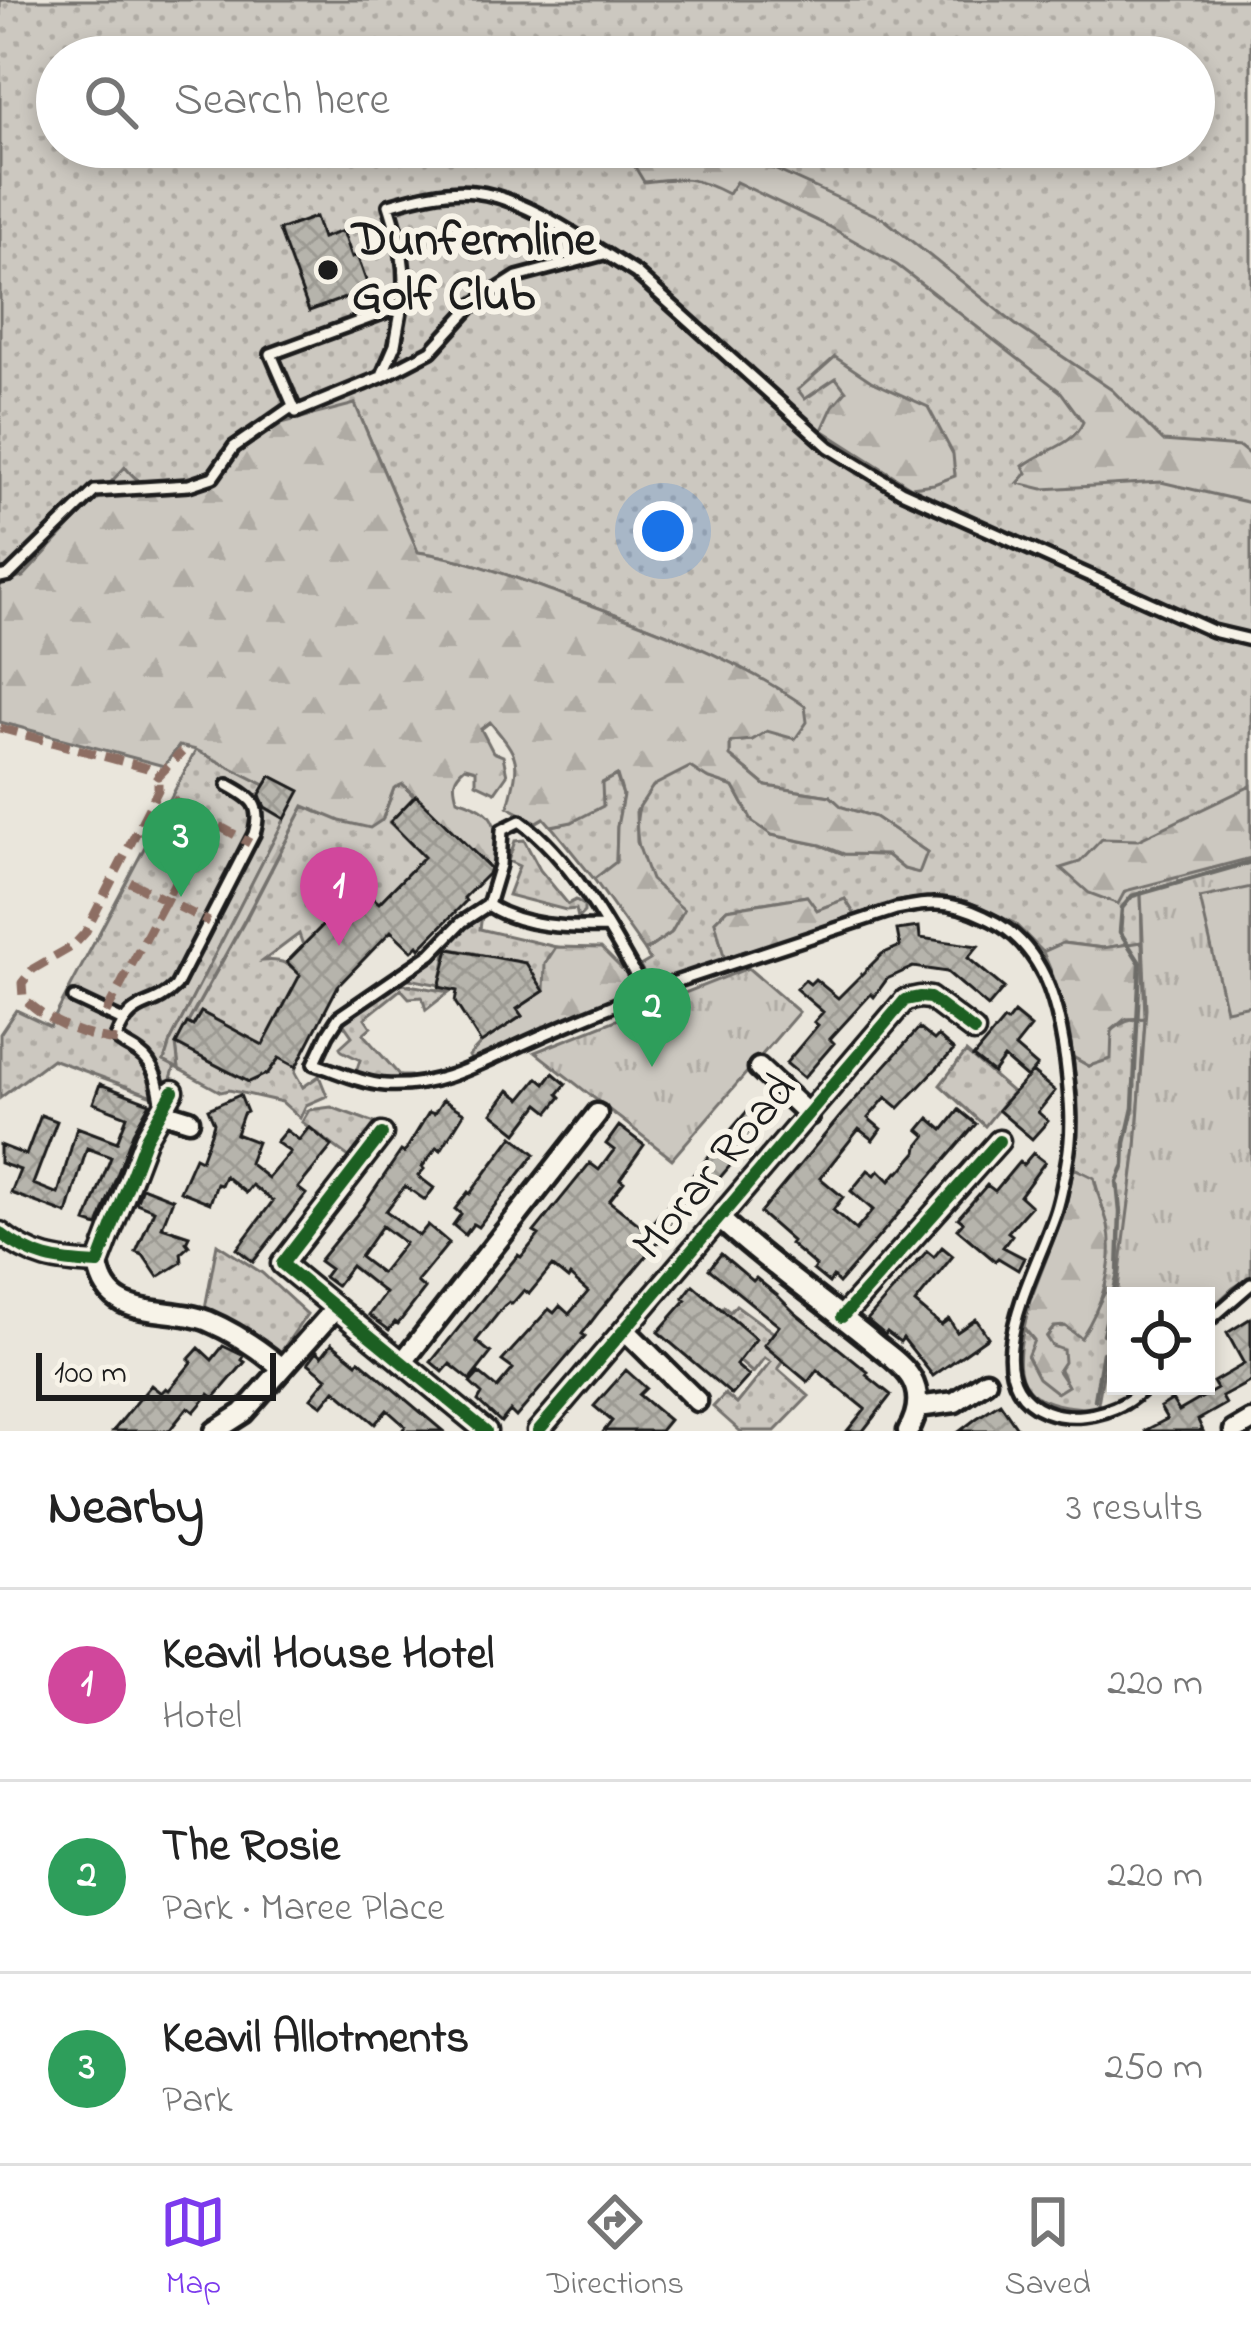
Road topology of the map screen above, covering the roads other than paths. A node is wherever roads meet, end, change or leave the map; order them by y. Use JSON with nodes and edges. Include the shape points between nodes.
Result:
{"nodes":[{"id":1,"x":604,"y":254,"type":"junction"},
{"id":2,"x":402,"y":306,"type":"junction"},
{"id":3,"x":381,"y":377,"type":"junction"},
{"id":4,"x":293,"y":406,"type":"junction"},
{"id":5,"x":0,"y":577,"type":"edge"},
{"id":6,"x":1251,"y":640,"type":"edge"},
{"id":7,"x":228,"y":785,"type":"dead end"},
{"id":8,"x":488,"y":905,"type":"junction"},
{"id":9,"x":607,"y":927,"type":"junction"},
{"id":10,"x":645,"y":992,"type":"junction"},
{"id":11,"x":74,"y":998,"type":"dead end"},
{"id":12,"x":123,"y":1021,"type":"junction"},
{"id":13,"x":964,"y":1028,"type":"dead end"},
{"id":14,"x":759,"y":1068,"type":"dead end"},
{"id":15,"x":173,"y":1090,"type":"dead end"},
{"id":16,"x":163,"y":1112,"type":"junction"},
{"id":17,"x":597,"y":1114,"type":"dead end"},
{"id":18,"x":809,"y":1114,"type":"junction"},
{"id":19,"x":190,"y":1120,"type":"dead end"},
{"id":20,"x":556,"y":1125,"type":"dead end"},
{"id":21,"x":382,"y":1134,"type":"dead end"},
{"id":22,"x":575,"y":1141,"type":"junction"},
{"id":23,"x":999,"y":1141,"type":"dead end"},
{"id":24,"x":721,"y":1220,"type":"junction"},
{"id":25,"x":0,"y":1233,"type":"edge"},
{"id":26,"x":98,"y":1264,"type":"junction"},
{"id":27,"x":1251,"y":1284,"type":"edge"},
{"id":28,"x":335,"y":1309,"type":"junction"},
{"id":29,"x":1215,"y":1315,"type":"edge"},
{"id":30,"x":842,"y":1317,"type":"junction"},
{"id":31,"x":626,"y":1330,"type":"junction"},
{"id":32,"x":402,"y":1363,"type":"junction"},
{"id":33,"x":281,"y":1367,"type":"junction"},
{"id":34,"x":986,"y":1381,"type":"dead end"},
{"id":35,"x":1135,"y":1395,"type":"edge"},
{"id":36,"x":697,"y":1401,"type":"dead end"},
{"id":37,"x":918,"y":1407,"type":"junction"},
{"id":38,"x":1251,"y":1421,"type":"edge"},
{"id":39,"x":224,"y":1429,"type":"edge"},
{"id":40,"x":486,"y":1431,"type":"edge"},
{"id":41,"x":538,"y":1431,"type":"edge"},
{"id":42,"x":908,"y":1431,"type":"edge"},
{"id":43,"x":1234,"y":1431,"type":"edge"}],
"edges":[{"from":1,"to":2,"type":"lane","via":[[512,200],[472,191],[429,194],[389,205],[406,279]]},
{"from":1,"to":3,"type":"lane","via":[[517,278],[473,305],[431,351]]},
{"from":1,"to":6,"type":"lane","via":[[829,447],[901,491],[1214,631]]},
{"from":2,"to":3,"type":"lane"},
{"from":2,"to":4,"type":"lane","via":[[271,355]]},
{"from":3,"to":4,"type":"lane","via":[[296,412]]},
{"from":4,"to":5,"type":"lane","via":[[234,447],[213,477],[95,491]]},
{"from":7,"to":12,"type":"lane","via":[[253,802],[254,834],[176,986]]},
{"from":8,"to":9,"type":"lane","via":[[563,928]]},
{"from":8,"to":9,"type":"lane","via":[[502,830],[520,821],[570,871]]},
{"from":8,"to":10,"type":"lane","via":[[339,1017],[314,1064],[374,1084],[428,1083]]},
{"from":9,"to":10,"type":"lane"},
{"from":10,"to":35,"type":"lane","via":[[896,909],[934,903],[1001,923],[1028,946],[1047,981],[1070,1096],[1069,1155],[1022,1299],[1012,1377],[1033,1409],[1058,1417],[1092,1416]]},
{"from":11,"to":12,"type":"lane"},
{"from":12,"to":16,"type":"lane","via":[[117,1041],[148,1062]]},
{"from":13,"to":18,"type":"street","name":"Morar Road","via":[[930,998],[905,1000]]},
{"from":14,"to":18,"type":"street"},
{"from":15,"to":16,"type":"street"},
{"from":16,"to":19,"type":"street"},
{"from":16,"to":26,"type":"street"},
{"from":17,"to":22,"type":"street"},
{"from":18,"to":24,"type":"street","name":"Morar Road"},
{"from":20,"to":22,"type":"street"},
{"from":21,"to":28,"type":"street","via":[[282,1264]]},
{"from":22,"to":32,"type":"street","via":[[458,1275]]},
{"from":23,"to":30,"type":"street"},
{"from":24,"to":30,"type":"street"},
{"from":24,"to":31,"type":"street","name":"Morar Road"},
{"from":25,"to":26,"type":"street","via":[[53,1262]]},
{"from":26,"to":33,"type":"street","via":[[115,1298],[203,1318]]},
{"from":27,"to":29,"type":"lane"},
{"from":28,"to":32,"type":"street"},
{"from":28,"to":33,"type":"street"},
{"from":30,"to":37,"type":"street","via":[[907,1372]]},
{"from":31,"to":36,"type":"street"},
{"from":31,"to":41,"type":"street","name":"Morar Road"},
{"from":32,"to":40,"type":"street"},
{"from":33,"to":39,"type":"street"},
{"from":34,"to":37,"type":"street","via":[[955,1402]]},
{"from":37,"to":42,"type":"street"},
{"from":38,"to":43,"type":"street"}]}
